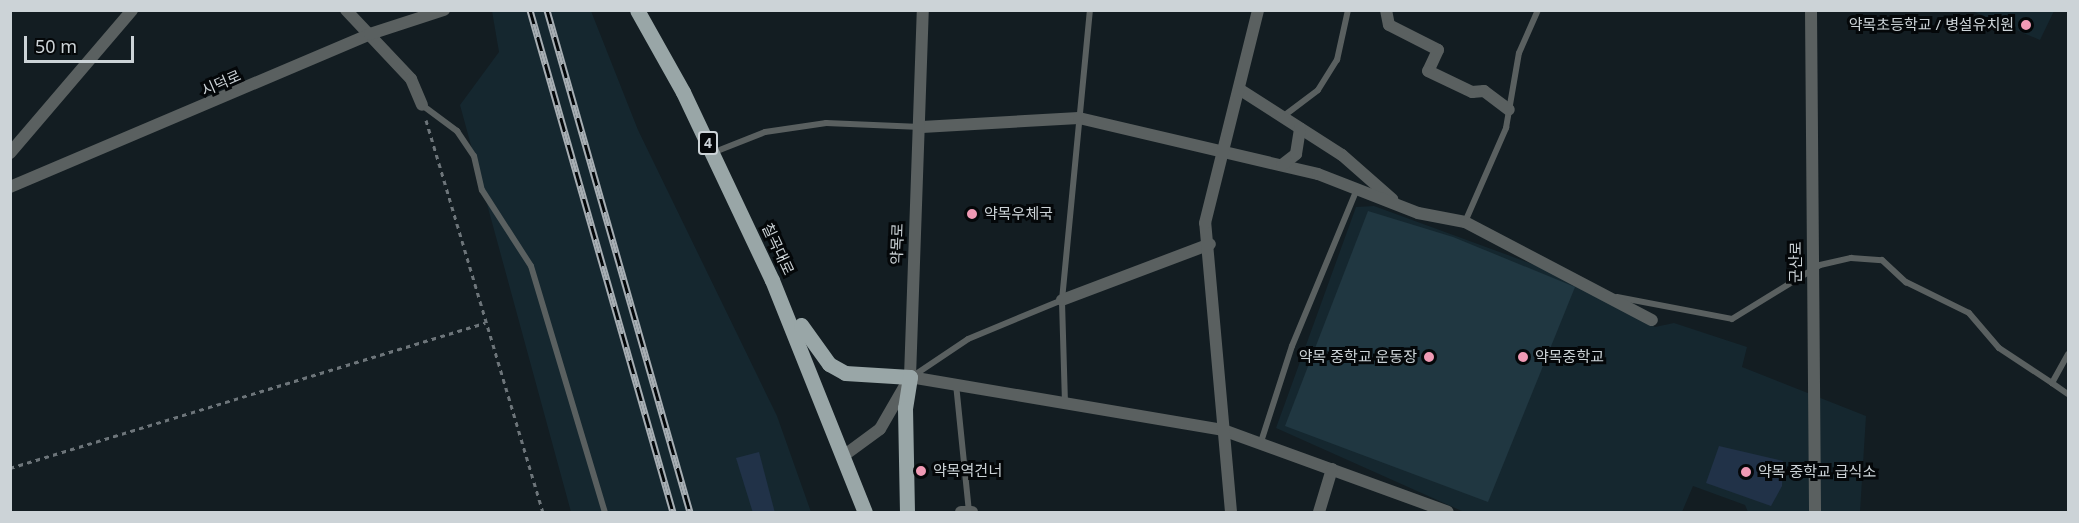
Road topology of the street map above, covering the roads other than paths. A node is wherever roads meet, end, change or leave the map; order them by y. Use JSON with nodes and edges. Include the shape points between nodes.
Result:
{"nodes":[{"id":1,"x":132,"y":10,"type":"edge"},
{"id":2,"x":346,"y":10,"type":"edge"},
{"id":3,"x":444,"y":10,"type":"edge"},
{"id":4,"x":637,"y":10,"type":"edge"},
{"id":5,"x":923,"y":10,"type":"edge"},
{"id":6,"x":1090,"y":10,"type":"edge"},
{"id":7,"x":1258,"y":10,"type":"edge"},
{"id":8,"x":1348,"y":10,"type":"edge"},
{"id":9,"x":1386,"y":10,"type":"edge"},
{"id":10,"x":1539,"y":10,"type":"edge"},
{"id":11,"x":1811,"y":10,"type":"edge"},
{"id":12,"x":370,"y":34,"type":"junction"},
{"id":13,"x":1239,"y":89,"type":"junction"},
{"id":14,"x":422,"y":105,"type":"joint"},
{"id":15,"x":1509,"y":110,"type":"junction"},
{"id":16,"x":1285,"y":115,"type":"junction"},
{"id":17,"x":1079,"y":118,"type":"junction"},
{"id":18,"x":922,"y":127,"type":"junction"},
{"id":19,"x":1300,"y":128,"type":"junction"},
{"id":20,"x":1224,"y":150,"type":"junction"},
{"id":21,"x":10,"y":153,"type":"edge"},
{"id":22,"x":712,"y":153,"type":"junction"},
{"id":23,"x":1282,"y":165,"type":"junction"},
{"id":24,"x":10,"y":187,"type":"edge"},
{"id":25,"x":1357,"y":188,"type":"junction"},
{"id":26,"x":1394,"y":202,"type":"junction"},
{"id":27,"x":1465,"y":222,"type":"junction"},
{"id":28,"x":1210,"y":244,"type":"junction"},
{"id":29,"x":1811,"y":271,"type":"junction"},
{"id":30,"x":772,"y":280,"type":"junction"},
{"id":31,"x":1617,"y":297,"type":"junction"},
{"id":32,"x":1062,"y":300,"type":"junction"},
{"id":33,"x":1652,"y":320,"type":"dead end"},
{"id":34,"x":2068,"y":354,"type":"edge"},
{"id":35,"x":910,"y":377,"type":"junction"},
{"id":36,"x":2052,"y":383,"type":"junction"},
{"id":37,"x":956,"y":384,"type":"junction"},
{"id":38,"x":2068,"y":394,"type":"edge"},
{"id":39,"x":1065,"y":403,"type":"junction"},
{"id":40,"x":1223,"y":430,"type":"junction"},
{"id":41,"x":1260,"y":445,"type":"junction"},
{"id":42,"x":846,"y":454,"type":"junction"},
{"id":43,"x":1332,"y":469,"type":"junction"},
{"id":44,"x":970,"y":512,"type":"edge"},
{"id":45,"x":605,"y":513,"type":"edge"},
{"id":46,"x":865,"y":513,"type":"edge"},
{"id":47,"x":907,"y":513,"type":"edge"},
{"id":48,"x":961,"y":513,"type":"edge"},
{"id":49,"x":1231,"y":513,"type":"edge"},
{"id":50,"x":1319,"y":513,"type":"edge"},
{"id":51,"x":1448,"y":513,"type":"edge"},
{"id":52,"x":1815,"y":513,"type":"edge"}],
"edges":[{"from":1,"to":21,"type":"street"},
{"from":2,"to":12,"type":"street"},
{"from":3,"to":12,"type":"street","name":"시덕로"},
{"from":4,"to":22,"type":"main road","name":"칠곡대로","number":"4"},
{"from":5,"to":18,"type":"street","name":"약목로"},
{"from":6,"to":17,"type":"lane"},
{"from":7,"to":13,"type":"street"},
{"from":8,"to":16,"type":"lane","via":[[1337,60],[1324,80]]},
{"from":9,"to":15,"type":"street","via":[[1389,25],[1438,50],[1428,71],[1472,92],[1484,91]]},
{"from":10,"to":15,"type":"lane","via":[[1519,53]]},
{"from":11,"to":29,"type":"street","name":"군산로"},
{"from":12,"to":14,"type":"street","via":[[411,79]]},
{"from":12,"to":24,"type":"street","name":"시덕로"},
{"from":13,"to":16,"type":"street"},
{"from":13,"to":20,"type":"street"},
{"from":14,"to":45,"type":"lane","via":[[457,131],[474,156],[482,190],[531,266]]},
{"from":15,"to":27,"type":"lane"},
{"from":16,"to":19,"type":"street"},
{"from":17,"to":18,"type":"street"},
{"from":17,"to":20,"type":"street"},
{"from":17,"to":32,"type":"lane"},
{"from":18,"to":22,"type":"lane","via":[[826,123],[765,132]]},
{"from":18,"to":35,"type":"street","name":"약목로","via":[[912,237]]},
{"from":19,"to":23,"type":"street","via":[[1296,154]]},
{"from":19,"to":26,"type":"street","via":[[1374,179]]},
{"from":20,"to":23,"type":"street"},
{"from":20,"to":28,"type":"street","via":[[1205,223]]},
{"from":22,"to":30,"type":"main road","name":"칠곡대로","number":"4"},
{"from":23,"to":25,"type":"street"},
{"from":25,"to":26,"type":"street"},
{"from":25,"to":41,"type":"lane","via":[[1292,346]]},
{"from":26,"to":27,"type":"street"},
{"from":27,"to":31,"type":"street"},
{"from":28,"to":32,"type":"street"},
{"from":28,"to":40,"type":"street"},
{"from":29,"to":31,"type":"lane","via":[[1732,319]]},
{"from":29,"to":36,"type":"lane","via":[[1851,258],[1882,260],[1906,282],[1968,314],[2000,348]]},
{"from":29,"to":52,"type":"street","name":"군산로"},
{"from":30,"to":35,"type":"main road","via":[[829,364],[867,377]]},
{"from":30,"to":42,"type":"main road","name":"칠곡대로","number":"4"},
{"from":31,"to":33,"type":"street"},
{"from":32,"to":35,"type":"lane","via":[[968,339]]},
{"from":32,"to":39,"type":"lane"},
{"from":34,"to":36,"type":"lane"},
{"from":35,"to":37,"type":"street"},
{"from":35,"to":42,"type":"street","name":"약목로","via":[[880,429]]},
{"from":35,"to":47,"type":"main road","via":[[905,408]]},
{"from":36,"to":38,"type":"lane"},
{"from":37,"to":39,"type":"street"},
{"from":37,"to":44,"type":"lane"},
{"from":39,"to":40,"type":"street"},
{"from":40,"to":41,"type":"street"},
{"from":40,"to":49,"type":"street"},
{"from":41,"to":43,"type":"street"},
{"from":42,"to":46,"type":"main road","name":"칠곡대로","number":"4"},
{"from":43,"to":50,"type":"street"},
{"from":43,"to":51,"type":"street"},
{"from":44,"to":48,"type":"street"}]}
